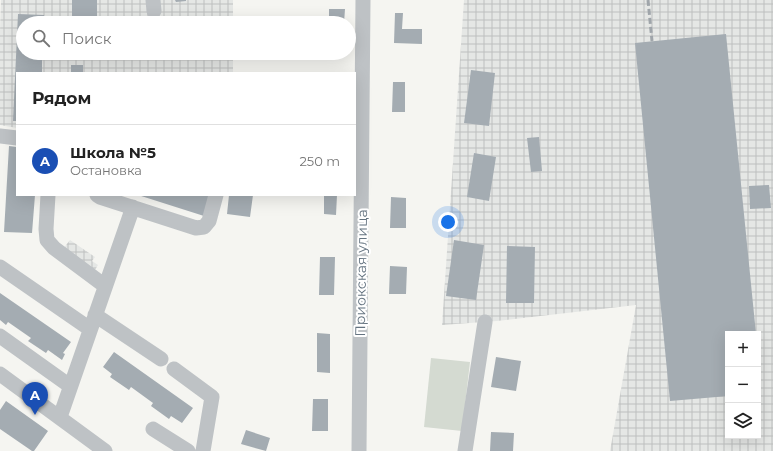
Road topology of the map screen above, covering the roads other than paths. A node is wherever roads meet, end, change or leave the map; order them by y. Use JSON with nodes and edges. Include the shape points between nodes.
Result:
{"nodes":[{"id":1,"x":363,"y":0,"type":"edge"},
{"id":2,"x":0,"y":136,"type":"edge"},
{"id":3,"x":16,"y":138,"type":"edge"},
{"id":4,"x":48,"y":196,"type":"edge"},
{"id":5,"x":98,"y":196,"type":"edge"},
{"id":6,"x":216,"y":196,"type":"edge"},
{"id":7,"x":132,"y":207,"type":"junction"},
{"id":8,"x":0,"y":267,"type":"edge"},
{"id":9,"x":105,"y":286,"type":"junction"},
{"id":10,"x":93,"y":322,"type":"junction"},
{"id":11,"x":485,"y":322,"type":"dead end"},
{"id":12,"x":0,"y":336,"type":"edge"},
{"id":13,"x":161,"y":360,"type":"dead end"},
{"id":14,"x":174,"y":368,"type":"dead end"},
{"id":15,"x":0,"y":374,"type":"edge"},
{"id":16,"x":70,"y":386,"type":"junction"},
{"id":17,"x":60,"y":417,"type":"junction"},
{"id":18,"x":154,"y":429,"type":"dead end"},
{"id":19,"x":105,"y":451,"type":"edge"},
{"id":20,"x":188,"y":451,"type":"edge"},
{"id":21,"x":203,"y":451,"type":"edge"},
{"id":22,"x":359,"y":451,"type":"edge"},
{"id":23,"x":465,"y":451,"type":"edge"}],
"edges":[{"from":1,"to":22,"type":"street","name":"Приокская улица"},
{"from":2,"to":3,"type":"street"},
{"from":4,"to":9,"type":"street","via":[[47,240]]},
{"from":5,"to":7,"type":"street"},
{"from":6,"to":7,"type":"street","via":[[209,221],[204,228],[196,228]]},
{"from":7,"to":9,"type":"street"},
{"from":8,"to":10,"type":"street"},
{"from":9,"to":10,"type":"street"},
{"from":10,"to":13,"type":"street"},
{"from":10,"to":16,"type":"street"},
{"from":11,"to":23,"type":"street"},
{"from":12,"to":16,"type":"street"},
{"from":14,"to":21,"type":"street","via":[[212,397]]},
{"from":15,"to":17,"type":"street"},
{"from":16,"to":17,"type":"street"},
{"from":17,"to":19,"type":"street"},
{"from":18,"to":20,"type":"street"}]}
